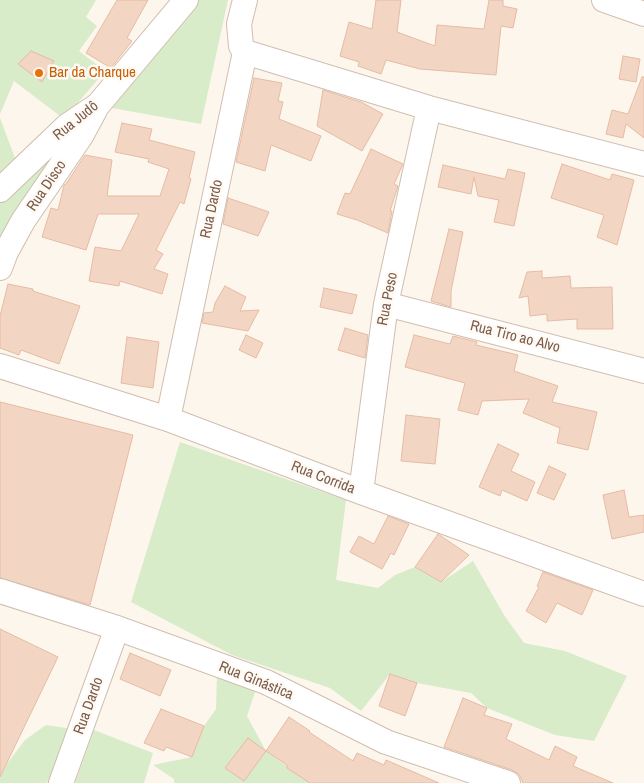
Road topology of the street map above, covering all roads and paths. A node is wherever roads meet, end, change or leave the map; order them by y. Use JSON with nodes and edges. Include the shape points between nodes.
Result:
{"nodes":[{"id":1,"x":186,"y":0,"type":"edge"},
{"id":2,"x":245,"y":0,"type":"edge"},
{"id":3,"x":604,"y":0,"type":"edge"},
{"id":4,"x":644,"y":14,"type":"edge"},
{"id":5,"x":245,"y":52,"type":"junction"},
{"id":6,"x":98,"y":105,"type":"junction"},
{"id":7,"x":429,"y":108,"type":"junction"},
{"id":8,"x":644,"y":164,"type":"edge"},
{"id":9,"x":0,"y":190,"type":"edge"},
{"id":10,"x":0,"y":268,"type":"edge"},
{"id":11,"x":386,"y":304,"type":"junction"},
{"id":12,"x":0,"y":366,"type":"edge"},
{"id":13,"x":644,"y":371,"type":"edge"},
{"id":14,"x":168,"y":419,"type":"junction"},
{"id":15,"x":361,"y":492,"type":"junction"},
{"id":16,"x":0,"y":591,"type":"edge"},
{"id":17,"x":644,"y":594,"type":"edge"},
{"id":18,"x":117,"y":628,"type":"junction"},
{"id":19,"x":61,"y":783,"type":"edge"},
{"id":20,"x":505,"y":783,"type":"edge"}],
"edges":[{"from":1,"to":6,"type":"street","name":"Rua Judô"},
{"from":2,"to":5,"type":"street","name":"Rua Dardo","via":[[239,24],[241,46]]},
{"from":3,"to":4,"type":"street"},
{"from":5,"to":7,"type":"street"},
{"from":5,"to":14,"type":"street","name":"Rua Dardo"},
{"from":6,"to":9,"type":"street","name":"Rua Judô","via":[[67,126]]},
{"from":6,"to":10,"type":"street","name":"Rua Disco","via":[[81,136],[23,221]]},
{"from":7,"to":8,"type":"street"},
{"from":7,"to":11,"type":"street","name":"Rua Peso"},
{"from":11,"to":13,"type":"street","name":"Rua Tiro ao Alvo"},
{"from":11,"to":15,"type":"street","name":"Rua Peso"},
{"from":12,"to":14,"type":"street","name":"Rua Corrida"},
{"from":14,"to":15,"type":"street","name":"Rua Corrida"},
{"from":15,"to":17,"type":"street","name":"Rua Corrida"},
{"from":16,"to":18,"type":"street","name":"Rua Ginástica"},
{"from":18,"to":19,"type":"street","name":"Rua Dardo"},
{"from":18,"to":20,"type":"street","name":"Rua Ginástica","via":[[266,682],[386,742]]}]}
